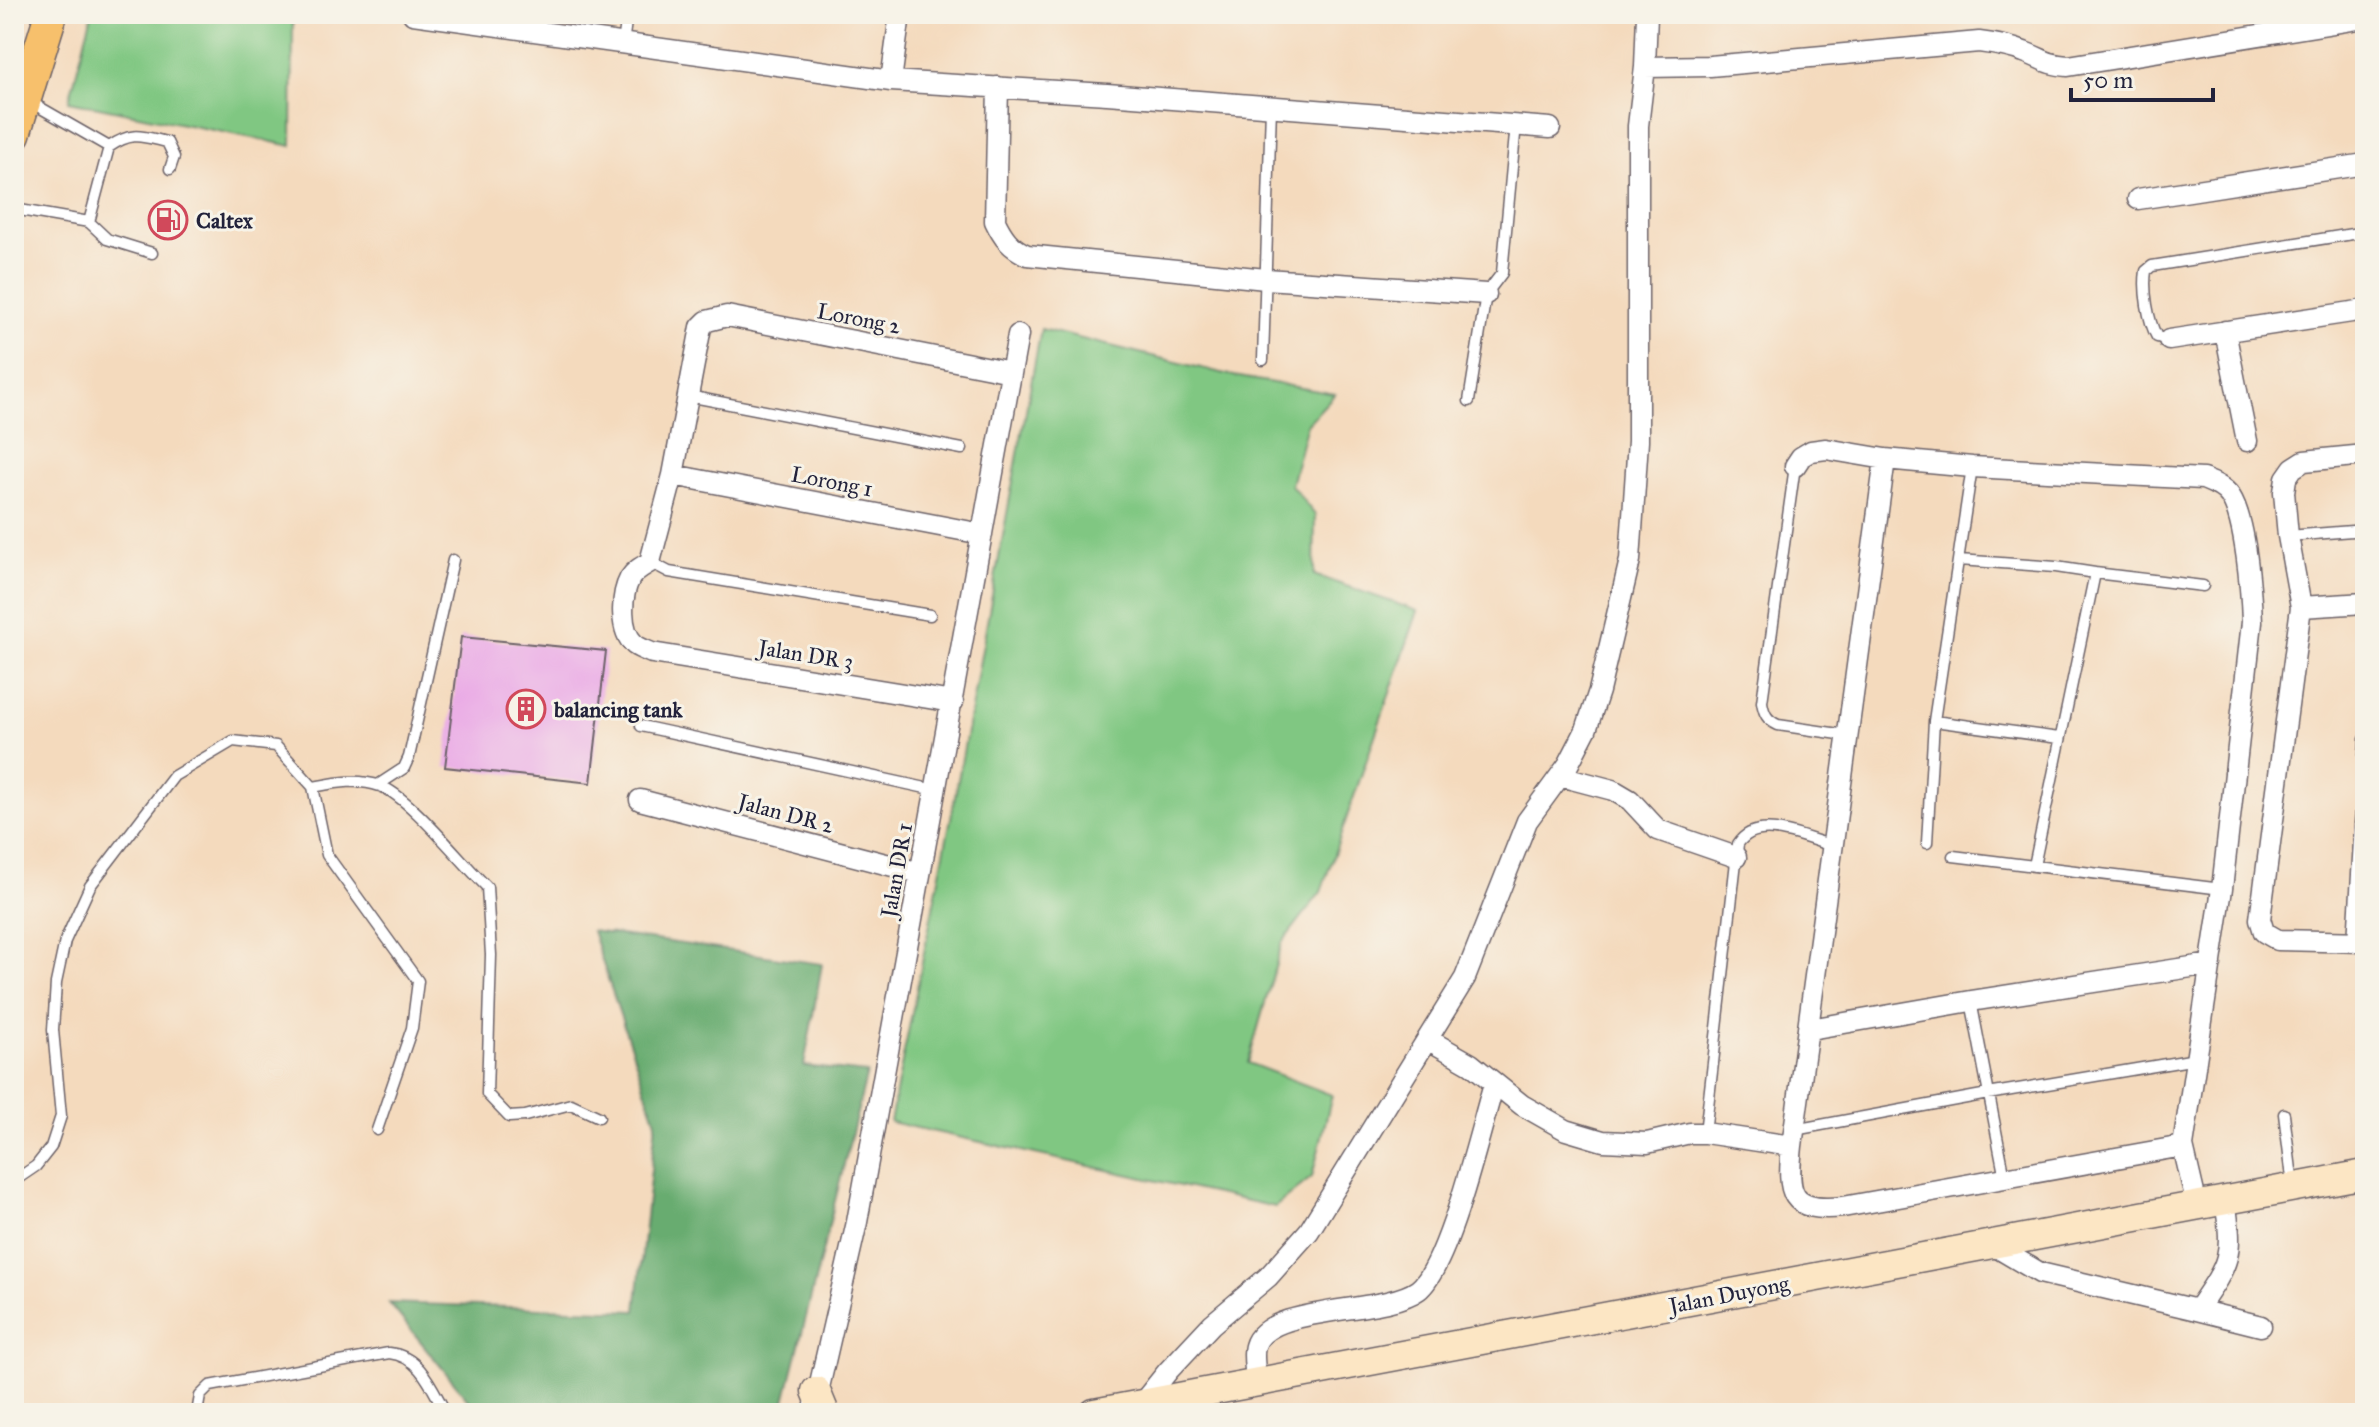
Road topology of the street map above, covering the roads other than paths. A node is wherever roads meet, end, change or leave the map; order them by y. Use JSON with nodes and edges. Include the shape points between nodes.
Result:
{"nodes":[{"id":1,"x":51,"y":14,"type":"edge"},
{"id":2,"x":413,"y":14,"type":"edge"},
{"id":3,"x":627,"y":14,"type":"edge"},
{"id":4,"x":900,"y":14,"type":"edge"},
{"id":5,"x":1647,"y":14,"type":"edge"},
{"id":6,"x":2365,"y":18,"type":"edge"},
{"id":7,"x":623,"y":44,"type":"junction"},
{"id":8,"x":1645,"y":67,"type":"junction"},
{"id":9,"x":891,"y":81,"type":"junction"},
{"id":10,"x":998,"y":87,"type":"junction"},
{"id":11,"x":26,"y":99,"type":"junction"},
{"id":12,"x":1271,"y":107,"type":"junction"},
{"id":13,"x":1516,"y":124,"type":"junction"},
{"id":14,"x":1550,"y":128,"type":"dead end"},
{"id":15,"x":14,"y":134,"type":"edge"},
{"id":16,"x":109,"y":147,"type":"junction"},
{"id":17,"x":2365,"y":164,"type":"edge"},
{"id":18,"x":170,"y":169,"type":"dead end"},
{"id":19,"x":2138,"y":199,"type":"dead end"},
{"id":20,"x":14,"y":209,"type":"edge"},
{"id":21,"x":89,"y":222,"type":"junction"},
{"id":22,"x":2365,"y":232,"type":"edge"},
{"id":23,"x":152,"y":253,"type":"dead end"},
{"id":24,"x":1266,"y":279,"type":"junction"},
{"id":25,"x":1486,"y":294,"type":"junction"},
{"id":26,"x":2365,"y":310,"type":"edge"},
{"id":27,"x":2225,"y":331,"type":"junction"},
{"id":28,"x":1018,"y":335,"type":"dead end"},
{"id":29,"x":2169,"y":340,"type":"joint"},
{"id":30,"x":1263,"y":360,"type":"dead end"},
{"id":31,"x":1011,"y":372,"type":"junction"},
{"id":32,"x":688,"y":396,"type":"junction"},
{"id":33,"x":1469,"y":401,"type":"dead end"},
{"id":34,"x":2247,"y":441,"type":"dead end"},
{"id":35,"x":962,"y":449,"type":"dead end"},
{"id":36,"x":2365,"y":455,"type":"edge"},
{"id":37,"x":1885,"y":459,"type":"junction"},
{"id":38,"x":1795,"y":466,"type":"joint"},
{"id":39,"x":1972,"y":467,"type":"junction"},
{"id":40,"x":673,"y":475,"type":"junction"},
{"id":41,"x":2365,"y":530,"type":"edge"},
{"id":42,"x":982,"y":534,"type":"junction"},
{"id":43,"x":2288,"y":536,"type":"junction"},
{"id":44,"x":453,"y":560,"type":"dead end"},
{"id":45,"x":1959,"y":560,"type":"junction"},
{"id":46,"x":650,"y":562,"type":"junction"},
{"id":47,"x":2095,"y":573,"type":"junction"},
{"id":48,"x":2203,"y":586,"type":"dead end"},
{"id":49,"x":2365,"y":603,"type":"edge"},
{"id":50,"x":2301,"y":607,"type":"junction"},
{"id":51,"x":930,"y":615,"type":"dead end"},
{"id":52,"x":953,"y":702,"type":"junction"},
{"id":53,"x":1934,"y":721,"type":"junction"},
{"id":54,"x":641,"y":726,"type":"dead end"},
{"id":55,"x":1846,"y":735,"type":"junction"},
{"id":56,"x":2059,"y":738,"type":"junction"},
{"id":57,"x":2365,"y":739,"type":"edge"},
{"id":58,"x":1560,"y":776,"type":"junction"},
{"id":59,"x":378,"y":785,"type":"junction"},
{"id":60,"x":313,"y":787,"type":"junction"},
{"id":61,"x":935,"y":790,"type":"junction"},
{"id":62,"x":640,"y":800,"type":"dead end"},
{"id":63,"x":1927,"y":843,"type":"dead end"},
{"id":64,"x":1833,"y":846,"type":"junction"},
{"id":65,"x":1953,"y":856,"type":"dead end"},
{"id":66,"x":1736,"y":857,"type":"junction"},
{"id":67,"x":2034,"y":866,"type":"junction"},
{"id":68,"x":920,"y":873,"type":"junction"},
{"id":69,"x":2222,"y":889,"type":"junction"},
{"id":70,"x":2359,"y":942,"type":"edge"},
{"id":71,"x":2211,"y":964,"type":"junction"},
{"id":72,"x":1971,"y":1001,"type":"junction"},
{"id":73,"x":1810,"y":1029,"type":"junction"},
{"id":74,"x":1429,"y":1040,"type":"junction"},
{"id":75,"x":2196,"y":1059,"type":"junction"},
{"id":76,"x":1494,"y":1084,"type":"junction"},
{"id":77,"x":1988,"y":1094,"type":"junction"},
{"id":78,"x":2284,"y":1114,"type":"dead end"},
{"id":79,"x":599,"y":1117,"type":"dead end"},
{"id":80,"x":377,"y":1130,"type":"dead end"},
{"id":81,"x":1705,"y":1133,"type":"junction"},
{"id":82,"x":1793,"y":1138,"type":"junction"},
{"id":83,"x":2183,"y":1146,"type":"junction"},
{"id":84,"x":2365,"y":1174,"type":"edge"},
{"id":85,"x":2005,"y":1178,"type":"junction"},
{"id":86,"x":14,"y":1181,"type":"edge"},
{"id":87,"x":2293,"y":1188,"type":"junction"},
{"id":88,"x":2225,"y":1200,"type":"junction"},
{"id":89,"x":2197,"y":1206,"type":"junction"},
{"id":90,"x":1991,"y":1244,"type":"junction"},
{"id":91,"x":2197,"y":1310,"type":"junction"},
{"id":92,"x":2261,"y":1326,"type":"dead end"},
{"id":93,"x":1256,"y":1382,"type":"junction"},
{"id":94,"x":816,"y":1406,"type":"edge"},
{"id":95,"x":1138,"y":1409,"type":"edge"},
{"id":96,"x":197,"y":1413,"type":"edge"},
{"id":97,"x":446,"y":1413,"type":"edge"},
{"id":98,"x":1094,"y":1413,"type":"edge"}],
"edges":[{"from":1,"to":11,"type":"main road"},
{"from":2,"to":7,"type":"street"},
{"from":3,"to":7,"type":"lane"},
{"from":4,"to":9,"type":"street"},
{"from":5,"to":8,"type":"street"},
{"from":6,"to":8,"type":"street","via":[[2068,66],[1979,42]]},
{"from":7,"to":9,"type":"street"},
{"from":8,"to":58,"type":"street","via":[[1638,126],[1638,441],[1630,560],[1599,691],[1586,730]]},
{"from":9,"to":10,"type":"street"},
{"from":10,"to":12,"type":"street"},
{"from":10,"to":24,"type":"street","via":[[995,221],[1014,249],[1027,255]]},
{"from":11,"to":15,"type":"main road"},
{"from":11,"to":16,"type":"lane"},
{"from":12,"to":13,"type":"street"},
{"from":12,"to":24,"type":"lane"},
{"from":13,"to":14,"type":"street"},
{"from":13,"to":25,"type":"lane","via":[[1502,273]]},
{"from":16,"to":18,"type":"lane","via":[[124,136],[167,142],[174,157]]},
{"from":16,"to":21,"type":"lane"},
{"from":17,"to":19,"type":"street"},
{"from":20,"to":21,"type":"lane"},
{"from":21,"to":23,"type":"lane","via":[[107,239]]},
{"from":22,"to":29,"type":"lane","via":[[2152,266],[2144,280],[2153,329],[2157,337]]},
{"from":24,"to":25,"type":"street"},
{"from":24,"to":30,"type":"lane"},
{"from":25,"to":33,"type":"lane"},
{"from":26,"to":27,"type":"street"},
{"from":27,"to":29,"type":"street"},
{"from":27,"to":34,"type":"street"},
{"from":28,"to":31,"type":"street","name":"Jalan DR 1"},
{"from":31,"to":32,"type":"street","name":"Lorong 2","via":[[727,316],[701,327]]},
{"from":31,"to":42,"type":"street","name":"Jalan DR 1"},
{"from":32,"to":35,"type":"lane"},
{"from":32,"to":40,"type":"street"},
{"from":36,"to":43,"type":"street","via":[[2304,461],[2293,468],[2284,492]]},
{"from":37,"to":38,"type":"street","via":[[1826,449],[1811,451]]},
{"from":37,"to":39,"type":"street"},
{"from":37,"to":55,"type":"street"},
{"from":38,"to":55,"type":"lane","via":[[1764,714],[1778,725]]},
{"from":39,"to":45,"type":"lane"},
{"from":39,"to":69,"type":"street","via":[[2203,479],[2229,494],[2238,514],[2252,622]]},
{"from":40,"to":42,"type":"street","name":"Lorong 1"},
{"from":40,"to":46,"type":"street"},
{"from":41,"to":43,"type":"lane"},
{"from":42,"to":52,"type":"street","name":"Jalan DR 1"},
{"from":43,"to":50,"type":"street"},
{"from":44,"to":59,"type":"lane","via":[[409,757],[404,768]]},
{"from":45,"to":47,"type":"lane"},
{"from":45,"to":53,"type":"lane"},
{"from":46,"to":51,"type":"lane","via":[[669,572]]},
{"from":46,"to":52,"type":"street","name":"Jalan DR 3","via":[[629,580],[623,614],[634,644],[652,653]]},
{"from":47,"to":48,"type":"lane"},
{"from":47,"to":56,"type":"lane"},
{"from":49,"to":50,"type":"street"},
{"from":50,"to":70,"type":"street","via":[[2261,926],[2278,940]]},
{"from":52,"to":61,"type":"street","name":"Jalan DR 1"},
{"from":53,"to":56,"type":"lane"},
{"from":53,"to":63,"type":"lane"},
{"from":54,"to":61,"type":"lane"},
{"from":55,"to":64,"type":"street"},
{"from":56,"to":67,"type":"lane"},
{"from":57,"to":70,"type":"lane"},
{"from":58,"to":66,"type":"street","via":[[1613,790],[1658,830]]},
{"from":58,"to":74,"type":"street","via":[[1527,821],[1465,978]]},
{"from":59,"to":60,"type":"lane","via":[[344,781]]},
{"from":59,"to":79,"type":"lane","via":[[399,794],[487,887],[487,1094],[509,1117],[571,1104]]},
{"from":60,"to":80,"type":"lane","via":[[327,855],[418,981],[412,1028]]},
{"from":60,"to":86,"type":"lane","via":[[276,746],[233,741],[174,776],[144,814],[90,886],[65,941],[53,1030],[61,1116],[51,1147]]},
{"from":61,"to":68,"type":"street","name":"Jalan DR 1"},
{"from":62,"to":68,"type":"street","name":"Jalan DR 2"},
{"from":64,"to":66,"type":"lane","via":[[1766,829],[1744,836]]},
{"from":64,"to":73,"type":"street"},
{"from":65,"to":67,"type":"lane"},
{"from":66,"to":81,"type":"lane"},
{"from":67,"to":69,"type":"lane"},
{"from":68,"to":94,"type":"street","name":"Jalan DR 1","via":[[857,1222]]},
{"from":69,"to":71,"type":"street"},
{"from":71,"to":72,"type":"street"},
{"from":71,"to":75,"type":"street"},
{"from":72,"to":73,"type":"street"},
{"from":72,"to":77,"type":"lane"},
{"from":73,"to":82,"type":"street"},
{"from":74,"to":76,"type":"street"},
{"from":74,"to":95,"type":"street","via":[[1309,1231],[1268,1277],[1203,1334]]},
{"from":75,"to":77,"type":"lane"},
{"from":75,"to":83,"type":"street"},
{"from":76,"to":81,"type":"street","via":[[1566,1130],[1603,1141],[1647,1143]]},
{"from":76,"to":93,"type":"street","via":[[1445,1251],[1421,1288],[1389,1303],[1289,1320],[1267,1329],[1255,1345]]},
{"from":77,"to":82,"type":"lane"},
{"from":77,"to":85,"type":"lane"},
{"from":78,"to":87,"type":"lane"},
{"from":81,"to":82,"type":"street"},
{"from":82,"to":85,"type":"street","via":[[1790,1184],[1796,1199],[1810,1208],[1843,1207]]},
{"from":83,"to":85,"type":"street"},
{"from":83,"to":89,"type":"street"},
{"from":84,"to":87,"type":"main road","name":"Jalan Duyong"},
{"from":87,"to":88,"type":"main road","name":"Jalan Duyong"},
{"from":88,"to":89,"type":"main road","name":"Jalan Duyong"},
{"from":88,"to":91,"type":"street","via":[[2231,1237],[2226,1268]]},
{"from":89,"to":90,"type":"main road","name":"Jalan Duyong"},
{"from":90,"to":91,"type":"street","via":[[2040,1273]]},
{"from":90,"to":93,"type":"main road","name":"Jalan Duyong"},
{"from":91,"to":92,"type":"street"},
{"from":93,"to":95,"type":"main road","name":"Jalan Duyong"},
{"from":95,"to":98,"type":"main road","name":"Jalan Duyong"},
{"from":96,"to":97,"type":"lane","via":[[200,1396],[210,1386],[389,1353],[410,1358],[418,1366]]}]}
